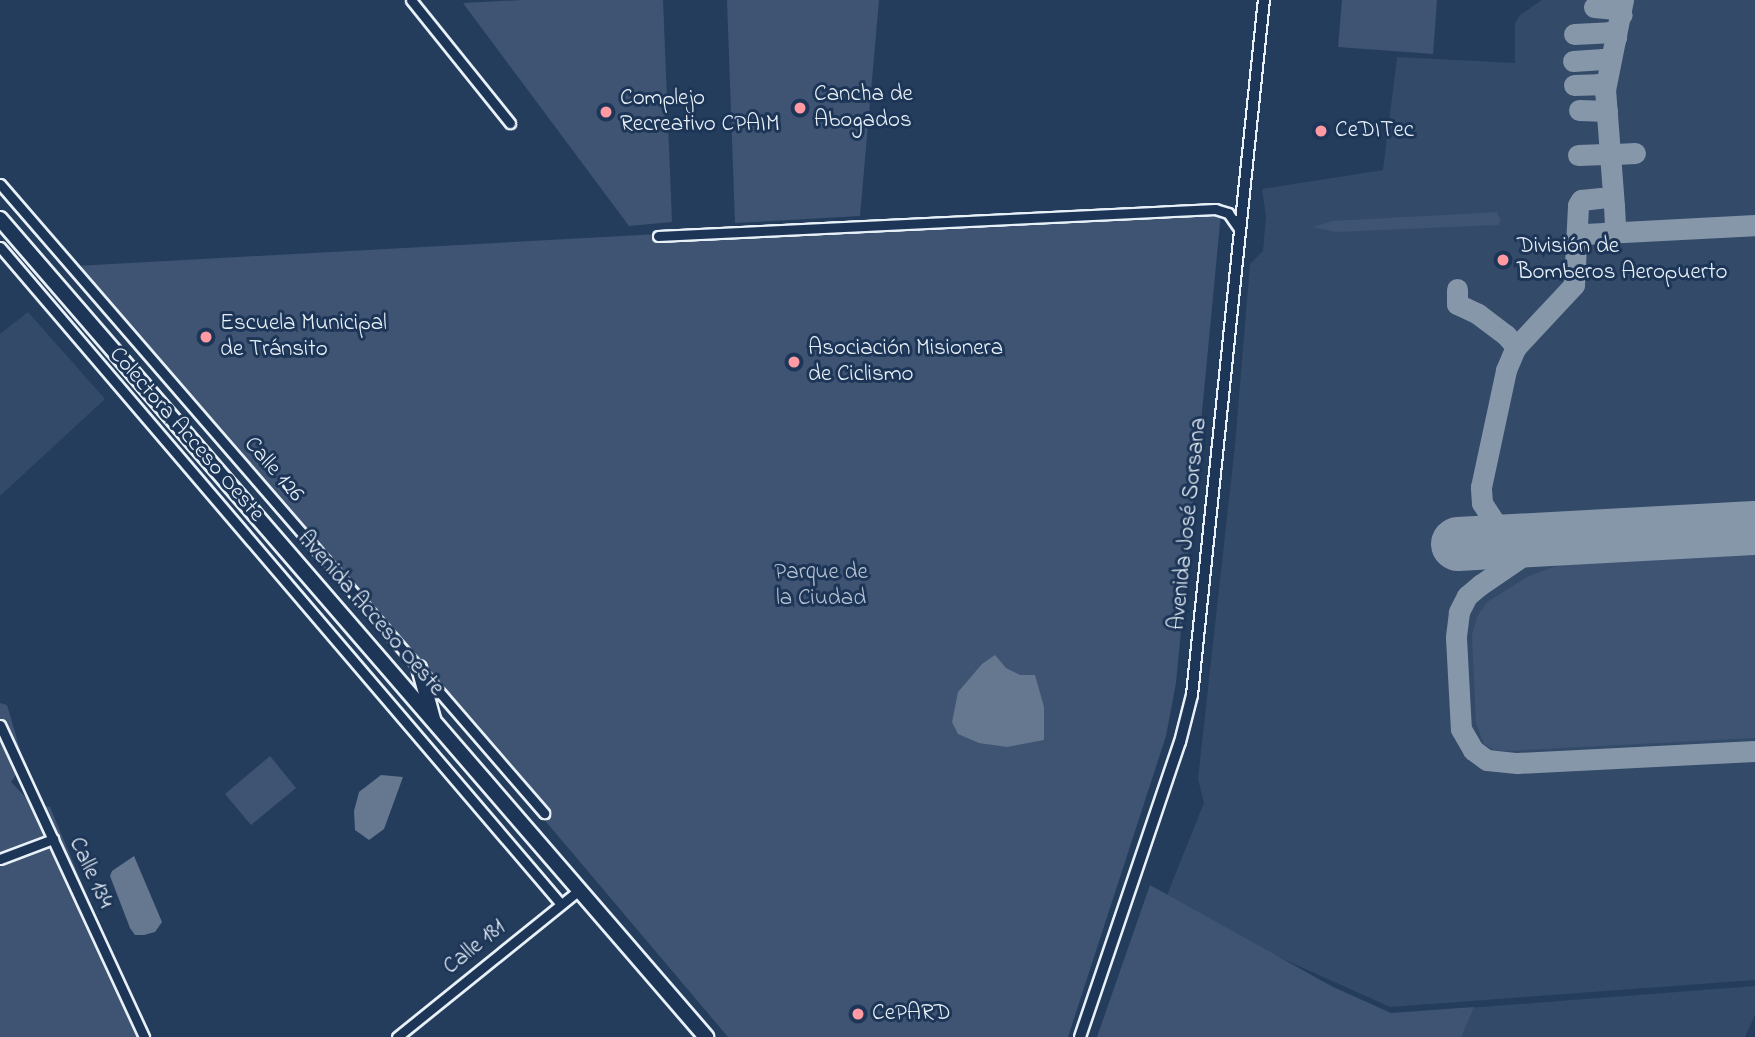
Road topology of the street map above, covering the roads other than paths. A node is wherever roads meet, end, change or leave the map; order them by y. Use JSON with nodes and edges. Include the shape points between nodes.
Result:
{"nodes":[{"id":1,"x":411,"y":0,"type":"edge"},
{"id":2,"x":1264,"y":0,"type":"edge"},
{"id":3,"x":510,"y":123,"type":"dead end"},
{"id":4,"x":0,"y":184,"type":"edge"},
{"id":5,"x":0,"y":219,"type":"edge"},
{"id":6,"x":1241,"y":231,"type":"junction"},
{"id":7,"x":658,"y":236,"type":"dead end"},
{"id":8,"x":0,"y":247,"type":"edge"},
{"id":9,"x":419,"y":668,"type":"junction"},
{"id":10,"x":434,"y":723,"type":"junction"},
{"id":11,"x":0,"y":725,"type":"edge"},
{"id":12,"x":544,"y":813,"type":"dead end"},
{"id":13,"x":53,"y":839,"type":"junction"},
{"id":14,"x":0,"y":859,"type":"edge"},
{"id":15,"x":579,"y":890,"type":"junction"},
{"id":16,"x":561,"y":904,"type":"junction"},
{"id":17,"x":144,"y":1037,"type":"edge"},
{"id":18,"x":397,"y":1037,"type":"edge"},
{"id":19,"x":706,"y":1037,"type":"edge"},
{"id":20,"x":1080,"y":1037,"type":"edge"}],
"edges":[{"from":1,"to":3,"type":"street"},
{"from":2,"to":6,"type":"street","name":"Avenida José Sorsana"},
{"from":4,"to":9,"type":"street","name":"Calle 126"},
{"from":5,"to":10,"type":"highway","name":"Avenida Acceso Oeste"},
{"from":6,"to":7,"type":"street","via":[[1227,213],[1215,209]]},
{"from":6,"to":20,"type":"street","name":"Avenida José Sorsana","via":[[1192,695]]},
{"from":8,"to":16,"type":"street","name":"Colectora Acceso Oeste"},
{"from":9,"to":10,"type":"highway"},
{"from":9,"to":12,"type":"street","name":"Calle 126"},
{"from":10,"to":15,"type":"highway","name":"Avenida Acceso Oeste"},
{"from":11,"to":13,"type":"street","name":"Calle 134"},
{"from":13,"to":14,"type":"street"},
{"from":13,"to":17,"type":"street","name":"Calle 134"},
{"from":15,"to":16,"type":"street","name":"Calle 181"},
{"from":15,"to":19,"type":"highway","name":"Avenida Acceso Oeste"},
{"from":16,"to":18,"type":"street","name":"Calle 181"}]}
